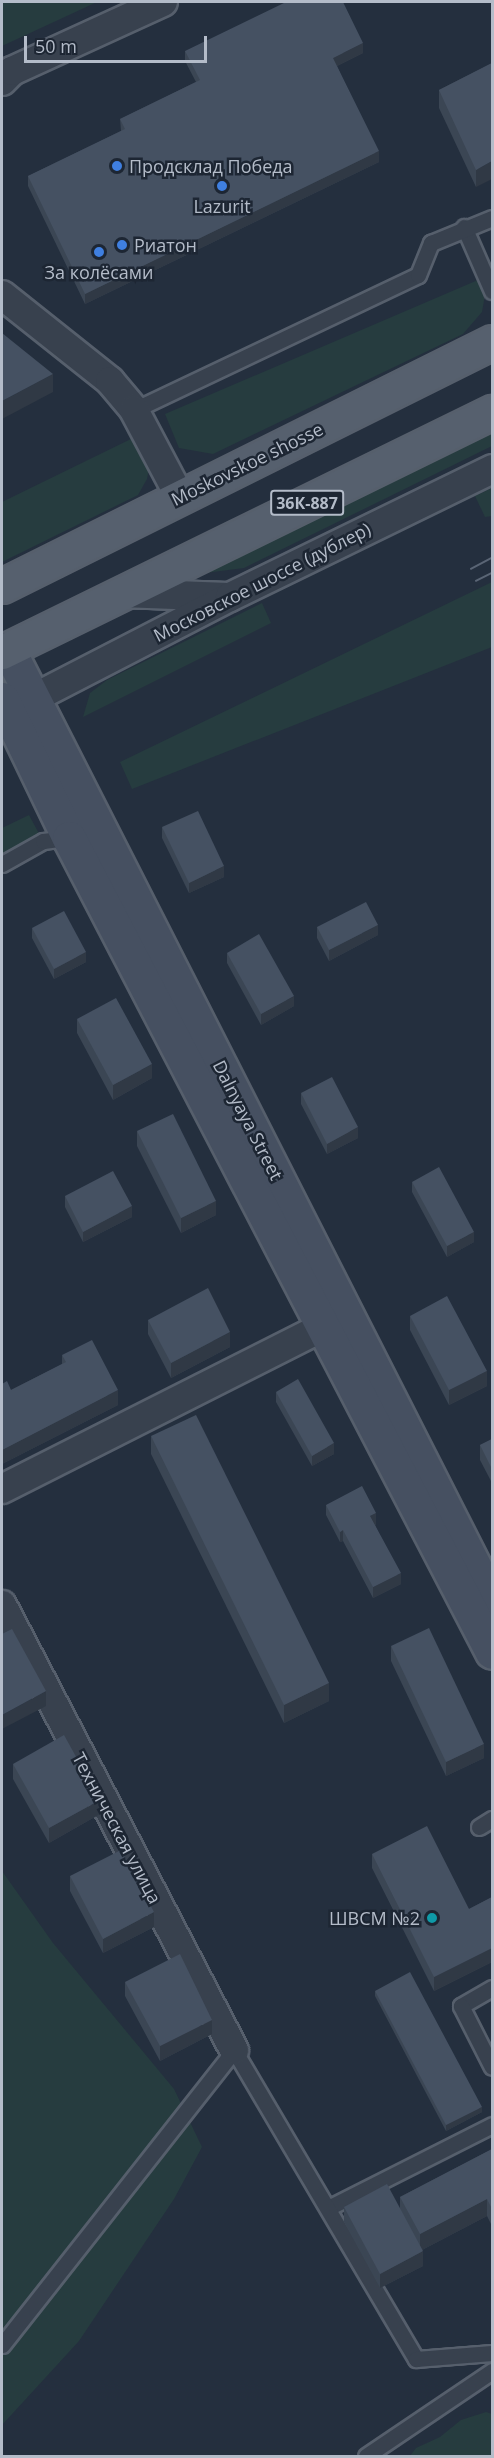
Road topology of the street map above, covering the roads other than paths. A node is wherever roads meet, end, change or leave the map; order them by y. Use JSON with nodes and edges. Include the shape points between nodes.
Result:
{"nodes":[{"id":1,"x":163,"y":2,"type":"edge"},
{"id":2,"x":2,"y":81,"type":"edge"},
{"id":3,"x":492,"y":218,"type":"edge"},
{"id":4,"x":464,"y":227,"type":"junction"},
{"id":5,"x":492,"y":291,"type":"edge"},
{"id":6,"x":2,"y":295,"type":"edge"},
{"id":7,"x":492,"y":342,"type":"edge"},
{"id":8,"x":134,"y":410,"type":"junction"},
{"id":9,"x":492,"y":412,"type":"edge"},
{"id":10,"x":492,"y":468,"type":"edge"},
{"id":11,"x":180,"y":497,"type":"junction"},
{"id":12,"x":2,"y":586,"type":"edge"},
{"id":13,"x":122,"y":593,"type":"junction"},
{"id":14,"x":230,"y":597,"type":"junction"},
{"id":15,"x":4,"y":648,"type":"edge"},
{"id":16,"x":12,"y":709,"type":"edge"},
{"id":17,"x":69,"y":838,"type":"junction"},
{"id":18,"x":2,"y":864,"type":"edge"},
{"id":19,"x":325,"y":1326,"type":"junction"},
{"id":20,"x":2,"y":1489,"type":"edge"},
{"id":21,"x":492,"y":1601,"type":"edge"},
{"id":22,"x":2,"y":1605,"type":"edge"},
{"id":23,"x":492,"y":1652,"type":"edge"},
{"id":24,"x":492,"y":1988,"type":"edge"},
{"id":25,"x":234,"y":2050,"type":"junction"},
{"id":26,"x":492,"y":2067,"type":"edge"},
{"id":27,"x":492,"y":2125,"type":"edge"},
{"id":28,"x":328,"y":2208,"type":"junction"},
{"id":29,"x":2,"y":2345,"type":"edge"},
{"id":30,"x":492,"y":2353,"type":"edge"},
{"id":31,"x":492,"y":2371,"type":"edge"},
{"id":32,"x":366,"y":2457,"type":"edge"}],
"edges":[{"from":1,"to":2,"type":"street","via":[[12,71]]},
{"from":3,"to":4,"type":"lane"},
{"from":4,"to":5,"type":"lane"},
{"from":4,"to":8,"type":"lane","via":[[431,243],[418,275]]},
{"from":6,"to":8,"type":"street","via":[[110,381]]},
{"from":7,"to":11,"type":"main road","name":"Moskovskoe shosse"},
{"from":8,"to":11,"type":"street"},
{"from":9,"to":13,"type":"main road","number":"36К-887"},
{"from":10,"to":14,"type":"street","name":"Московское шоссе (дублер)"},
{"from":11,"to":12,"type":"main road","name":"Moskovskoe shosse"},
{"from":13,"to":14,"type":"street"},
{"from":13,"to":15,"type":"main road","number":"36К-887"},
{"from":14,"to":16,"type":"street","name":"Московское шоссе (дублер)"},
{"from":15,"to":16,"type":"main road","name":"Dalnyaya Street"},
{"from":16,"to":17,"type":"main road","name":"Dalnyaya Street"},
{"from":16,"to":21,"type":"main road","name":"Dalnyaya Street"},
{"from":17,"to":18,"type":"lane","via":[[43,841]]},
{"from":17,"to":19,"type":"main road","name":"Dalnyaya Street"},
{"from":19,"to":20,"type":"street"},
{"from":19,"to":23,"type":"main road","name":"Dalnyaya Street"},
{"from":22,"to":25,"type":"street","name":"Техническая улица"},
{"from":24,"to":26,"type":"lane","via":[[461,2006]]},
{"from":25,"to":28,"type":"lane"},
{"from":25,"to":29,"type":"lane"},
{"from":27,"to":28,"type":"lane"},
{"from":28,"to":30,"type":"lane","via":[[416,2359]]},
{"from":31,"to":32,"type":"lane"}]}
